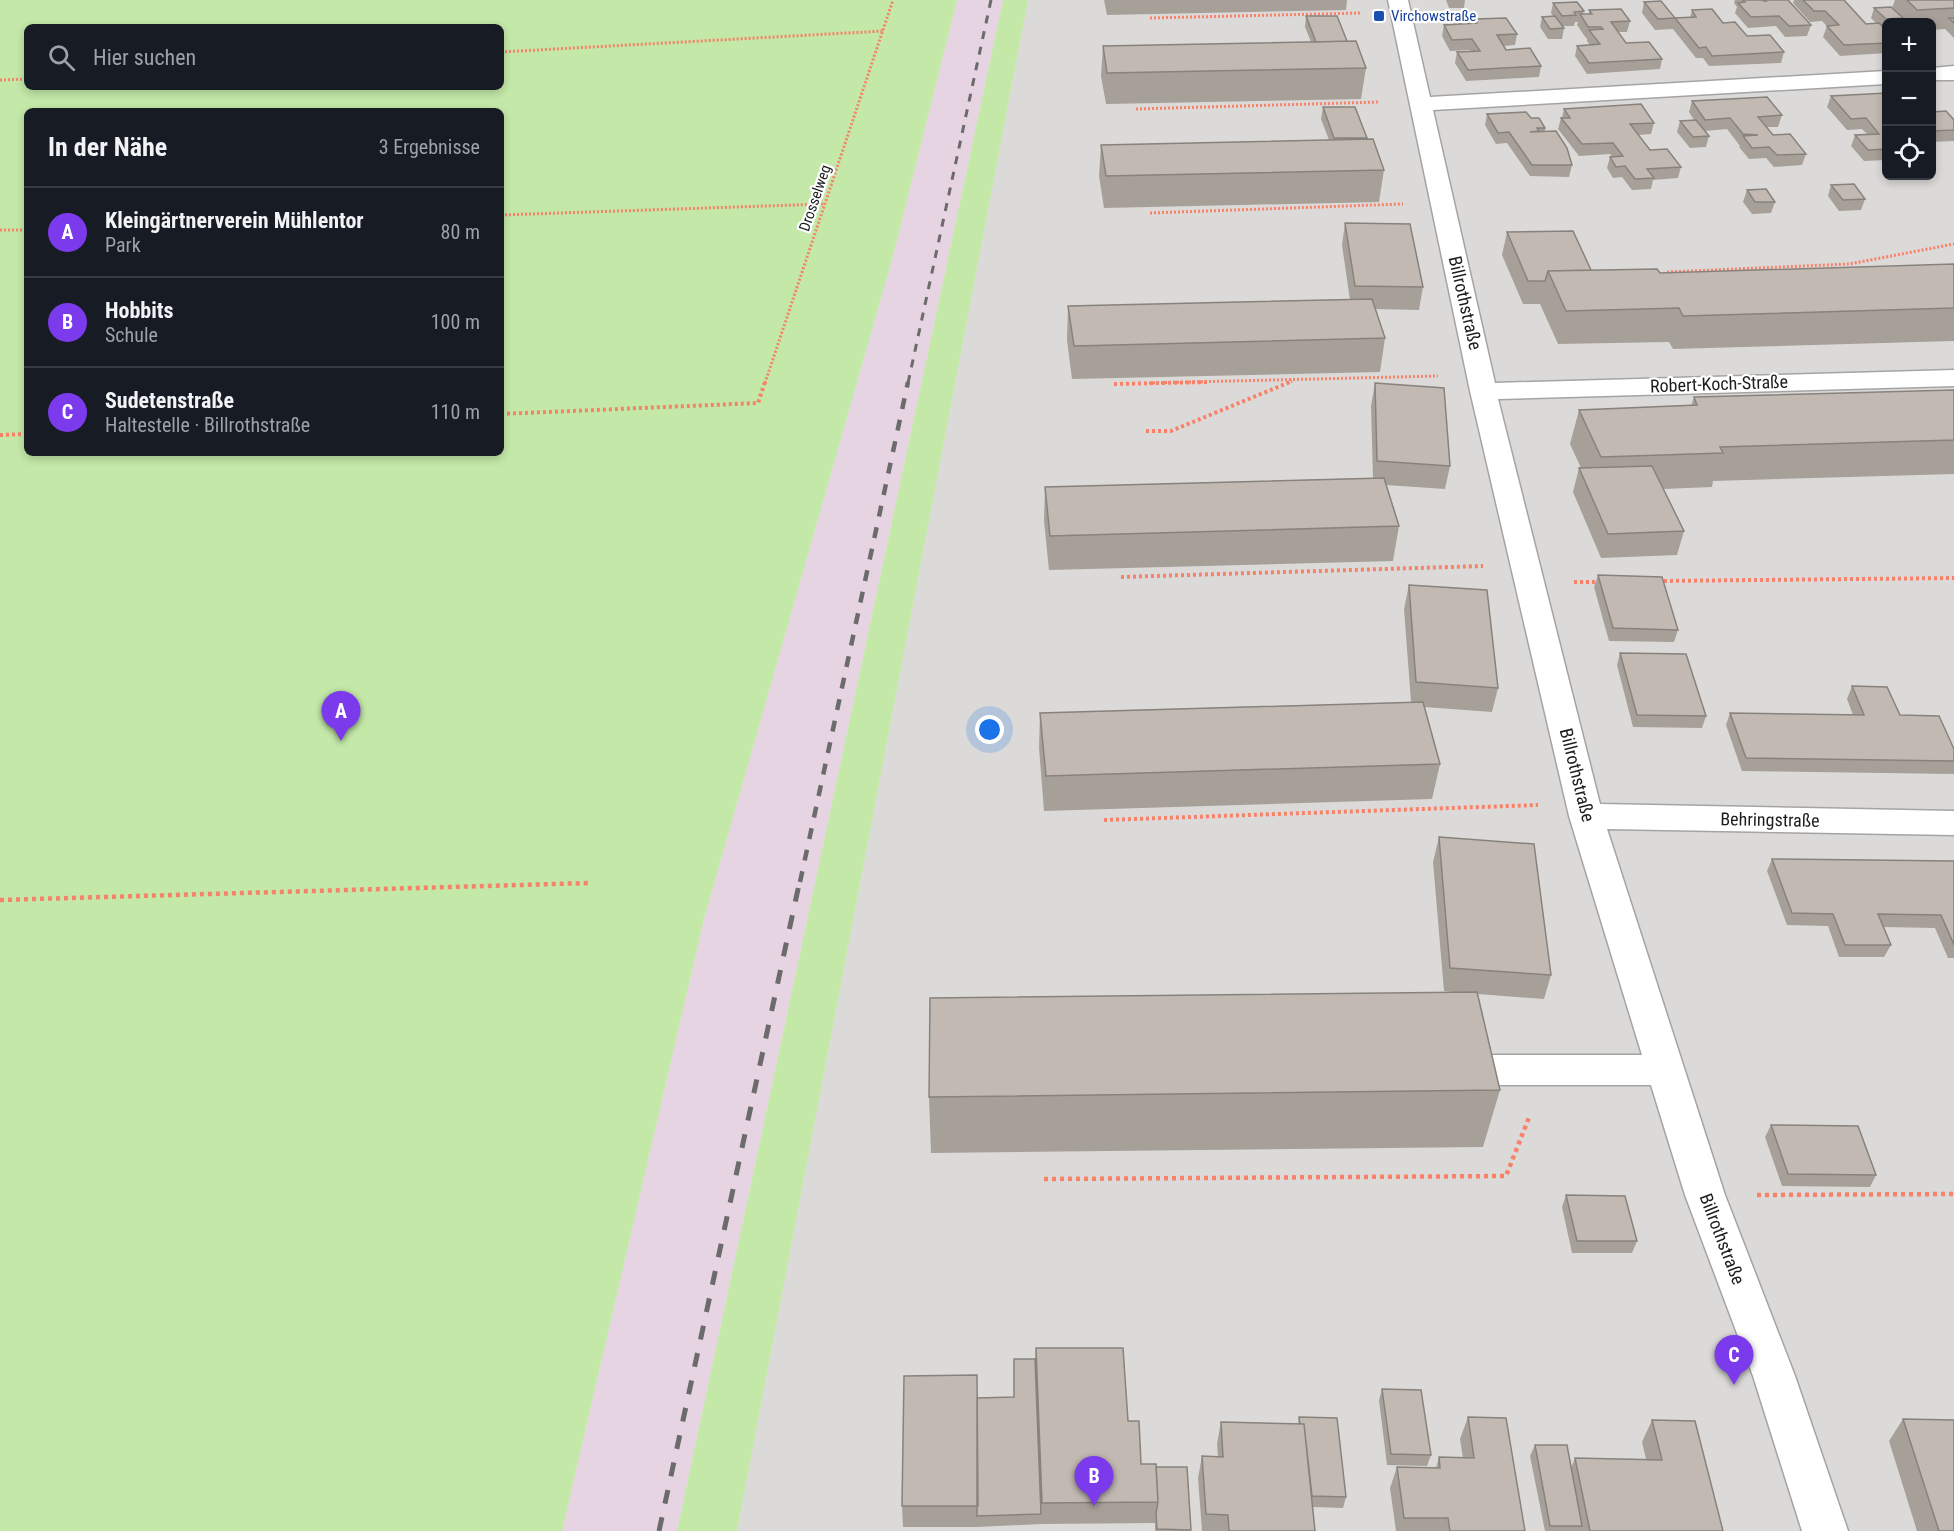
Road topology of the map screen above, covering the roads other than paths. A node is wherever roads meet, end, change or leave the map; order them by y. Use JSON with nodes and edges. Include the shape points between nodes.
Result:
{"nodes":[{"id":1,"x":1399,"y":6,"type":"edge"},
{"id":2,"x":1954,"y":73,"type":"edge"},
{"id":3,"x":1936,"y":74,"type":"edge"},
{"id":4,"x":1882,"y":77,"type":"edge"},
{"id":5,"x":1421,"y":102,"type":"junction"},
{"id":6,"x":1954,"y":378,"type":"edge"},
{"id":7,"x":1482,"y":383,"type":"junction"},
{"id":8,"x":1585,"y":810,"type":"junction"},
{"id":9,"x":1954,"y":824,"type":"edge"},
{"id":10,"x":1467,"y":1070,"type":"edge"},
{"id":11,"x":1664,"y":1070,"type":"junction"},
{"id":12,"x":1826,"y":1531,"type":"edge"}],
"edges":[{"from":1,"to":5,"type":"street","name":"Billrothstraße"},
{"from":2,"to":3,"type":"street"},
{"from":4,"to":5,"type":"street"},
{"from":5,"to":7,"type":"street","name":"Billrothstraße"},
{"from":6,"to":7,"type":"street","name":"Robert-Koch-Straße"},
{"from":7,"to":8,"type":"street","name":"Billrothstraße"},
{"from":8,"to":9,"type":"street","name":"Behringstraße"},
{"from":8,"to":11,"type":"street","name":"Billrothstraße"},
{"from":10,"to":11,"type":"street"},
{"from":11,"to":12,"type":"street","name":"Billrothstraße"}]}
